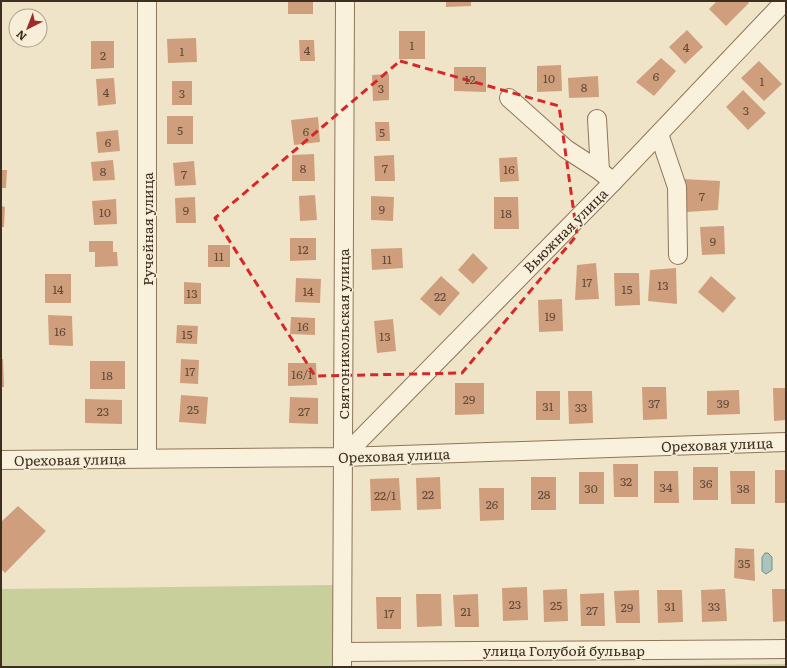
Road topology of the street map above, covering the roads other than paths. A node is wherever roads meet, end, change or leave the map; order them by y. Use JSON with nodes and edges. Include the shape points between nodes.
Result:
{"nodes":[{"id":1,"x":147,"y":1,"type":"edge"},
{"id":2,"x":345,"y":1,"type":"edge"},
{"id":3,"x":785,"y":1,"type":"edge"},
{"id":4,"x":509,"y":98,"type":"dead end"},
{"id":5,"x":597,"y":119,"type":"dead end"},
{"id":6,"x":658,"y":134,"type":"junction"},
{"id":7,"x":606,"y":176,"type":"junction"},
{"id":8,"x":678,"y":255,"type":"dead end"},
{"id":9,"x":786,"y":442,"type":"edge"},
{"id":10,"x":343,"y":457,"type":"junction"},
{"id":11,"x":147,"y":458,"type":"junction"},
{"id":12,"x":1,"y":460,"type":"edge"},
{"id":13,"x":786,"y":649,"type":"edge"},
{"id":14,"x":342,"y":659,"type":"edge"}],
"edges":[{"from":1,"to":11,"type":"street","name":"Ручейная улица"},
{"from":2,"to":10,"type":"street","name":"Святоникольская улица"},
{"from":3,"to":6,"type":"street","name":"Вьюжная улица"},
{"from":4,"to":7,"type":"street","via":[[566,149]]},
{"from":5,"to":7,"type":"street"},
{"from":6,"to":7,"type":"street","name":"Вьюжная улица"},
{"from":6,"to":8,"type":"street","via":[[677,187]]},
{"from":7,"to":10,"type":"street","name":"Вьюжная улица"},
{"from":9,"to":10,"type":"street","name":"Ореховая улица"},
{"from":10,"to":11,"type":"street","name":"Ореховая улица"},
{"from":10,"to":14,"type":"street","name":"Святоникольская улица"},
{"from":11,"to":12,"type":"street","name":"Ореховая улица"},
{"from":13,"to":14,"type":"street","name":"улица Голубой бульвар"}]}
